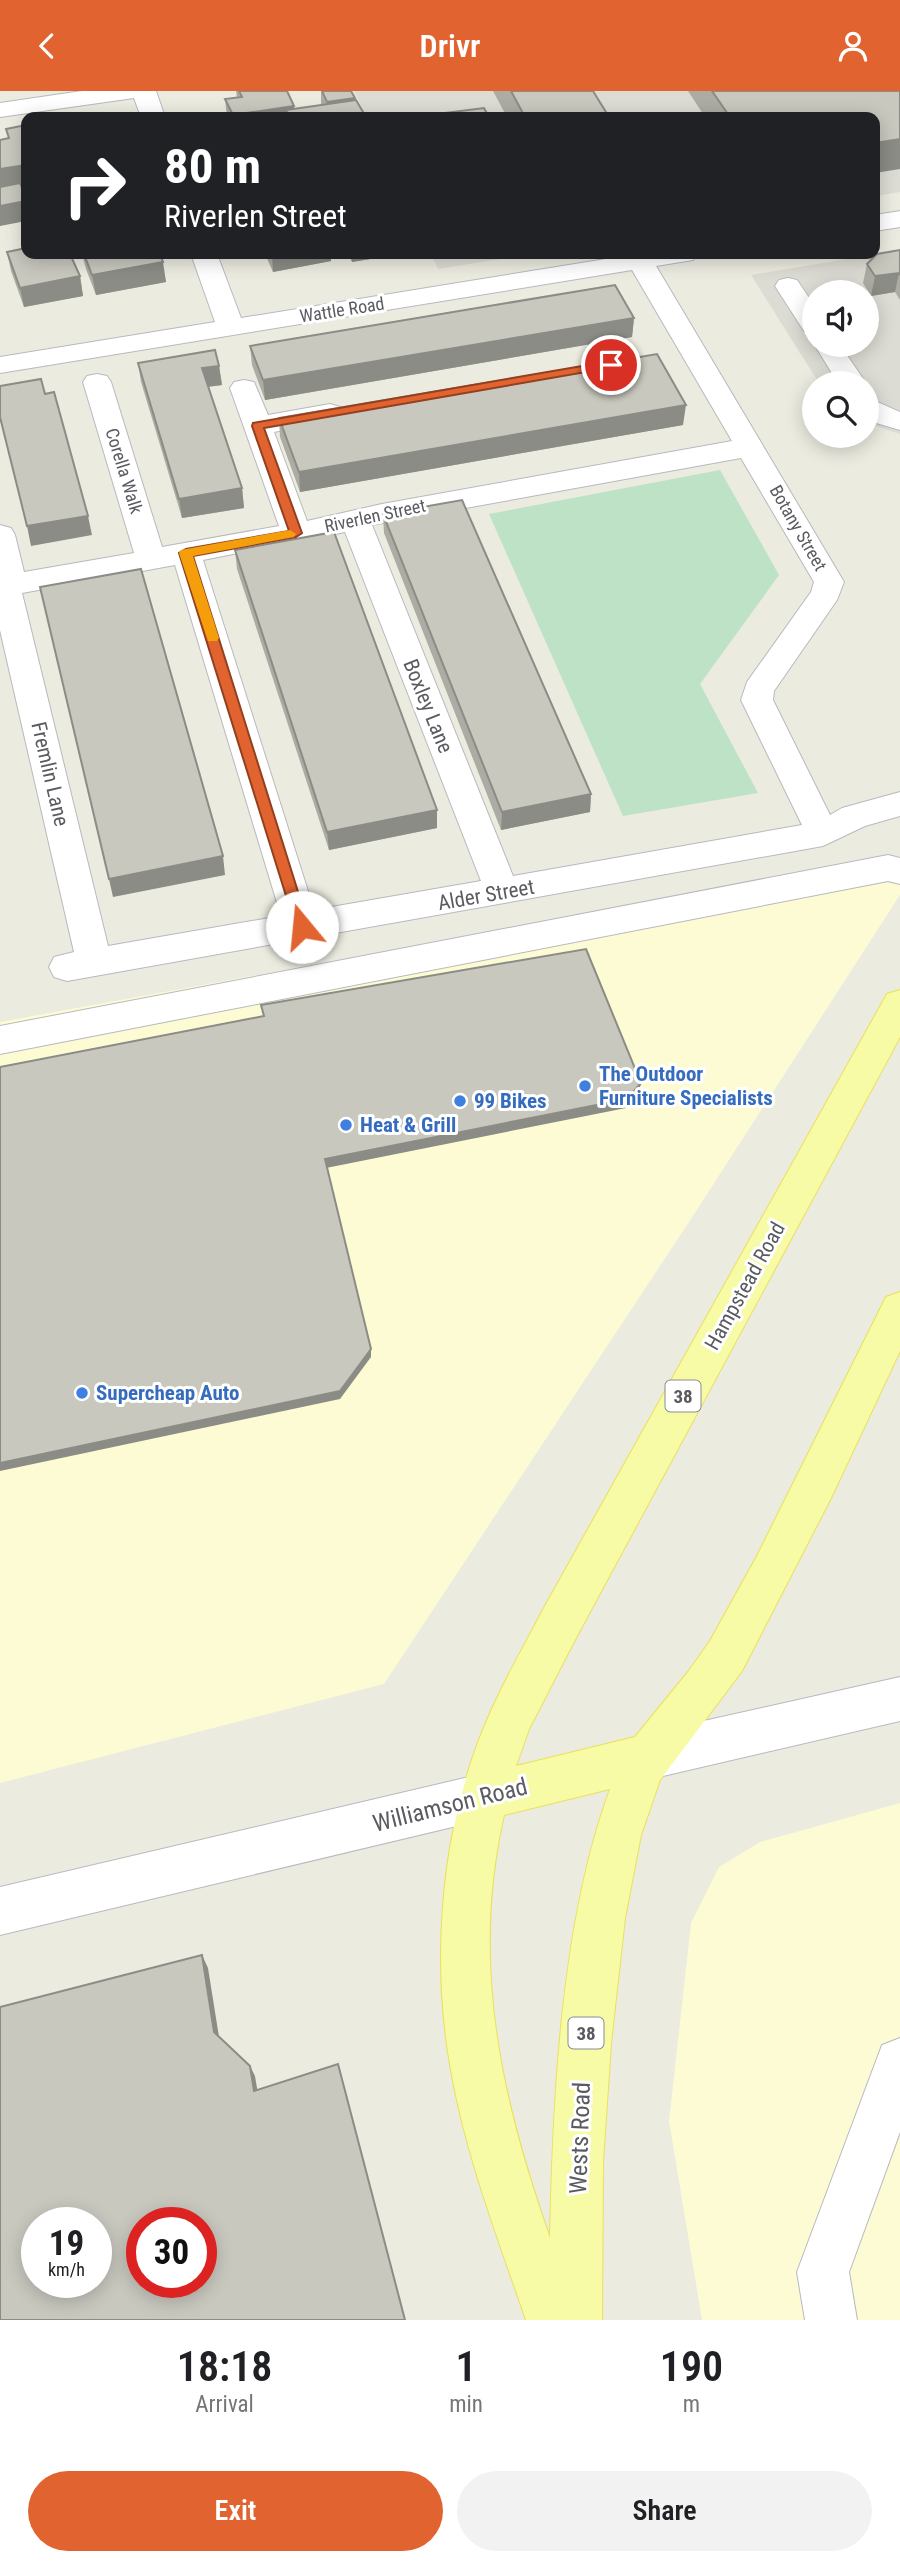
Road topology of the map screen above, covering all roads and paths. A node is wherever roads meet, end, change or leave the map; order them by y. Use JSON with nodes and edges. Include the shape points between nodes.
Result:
{"nodes":[{"id":1,"x":132,"y":91,"type":"edge"},
{"id":2,"x":144,"y":91,"type":"edge"},
{"id":3,"x":0,"y":110,"type":"edge"},
{"id":4,"x":151,"y":112,"type":"edge"},
{"id":5,"x":900,"y":219,"type":"edge"},
{"id":6,"x":880,"y":222,"type":"edge"},
{"id":7,"x":206,"y":259,"type":"edge"},
{"id":8,"x":653,"y":259,"type":"edge"},
{"id":9,"x":640,"y":261,"type":"junction"},
{"id":10,"x":788,"y":286,"type":"dead end"},
{"id":11,"x":802,"y":307,"type":"edge"},
{"id":12,"x":231,"y":328,"type":"junction"},
{"id":13,"x":0,"y":365,"type":"edge"},
{"id":14,"x":97,"y":382,"type":"dead end"},
{"id":15,"x":244,"y":388,"type":"dead end"},
{"id":16,"x":353,"y":409,"type":"edge"},
{"id":17,"x":879,"y":414,"type":"edge"},
{"id":18,"x":900,"y":421,"type":"edge"},
{"id":19,"x":258,"y":426,"type":"junction"},
{"id":20,"x":751,"y":447,"type":"junction"},
{"id":21,"x":356,"y":520,"type":"junction"},
{"id":22,"x":296,"y":533,"type":"junction"},
{"id":23,"x":0,"y":535,"type":"edge"},
{"id":24,"x":186,"y":553,"type":"junction"},
{"id":25,"x":151,"y":560,"type":"junction"},
{"id":26,"x":6,"y":586,"type":"edge"},
{"id":27,"x":900,"y":804,"type":"edge"},
{"id":28,"x":900,"y":828,"type":"edge"},
{"id":29,"x":824,"y":834,"type":"junction"},
{"id":30,"x":900,"y":871,"type":"edge"},
{"id":31,"x":502,"y":892,"type":"junction"},
{"id":32,"x":302,"y":927,"type":"junction"},
{"id":33,"x":80,"y":965,"type":"joint"},
{"id":34,"x":900,"y":1004,"type":"edge"},
{"id":35,"x":0,"y":1040,"type":"edge"},
{"id":36,"x":900,"y":1310,"type":"edge"},
{"id":37,"x":900,"y":1699,"type":"edge"},
{"id":38,"x":650,"y":1756,"type":"junction"},
{"id":39,"x":486,"y":1796,"type":"junction"},
{"id":40,"x":0,"y":1911,"type":"edge"},
{"id":41,"x":900,"y":2063,"type":"edge"},
{"id":42,"x":552,"y":2320,"type":"edge"},
{"id":43,"x":576,"y":2320,"type":"edge"},
{"id":44,"x":831,"y":2320,"type":"edge"}],
"edges":[{"from":1,"to":3,"type":"street"},
{"from":2,"to":4,"type":"street"},
{"from":5,"to":6,"type":"street"},
{"from":7,"to":12,"type":"street"},
{"from":8,"to":9,"type":"street","name":"Wattle Road"},
{"from":9,"to":12,"type":"street","name":"Wattle Road"},
{"from":9,"to":20,"type":"street","name":"Botany Street","via":[[680,353]]},
{"from":10,"to":11,"type":"street"},
{"from":12,"to":13,"type":"street","name":"Wattle Road"},
{"from":14,"to":25,"type":"street","name":"Corella Walk"},
{"from":15,"to":19,"type":"street"},
{"from":16,"to":19,"type":"street"},
{"from":17,"to":18,"type":"street"},
{"from":19,"to":22,"type":"street"},
{"from":20,"to":21,"type":"street","name":"Riverlen Street"},
{"from":20,"to":29,"type":"street","name":"Botany Street","via":[[829,582],[826,593],[758,690],[757,700]]},
{"from":21,"to":22,"type":"street","name":"Riverlen Street"},
{"from":21,"to":31,"type":"street","name":"Boxley Lane"},
{"from":22,"to":24,"type":"street","name":"Riverlen Street"},
{"from":23,"to":26,"type":"street","name":"Fremlin Lane"},
{"from":24,"to":25,"type":"street","name":"Riverlen Street"},
{"from":24,"to":32,"type":"street"},
{"from":25,"to":26,"type":"street","name":"Riverlen Street"},
{"from":26,"to":33,"type":"street","name":"Fremlin Lane"},
{"from":27,"to":29,"type":"street","name":"Alder Street","via":[[848,820]]},
{"from":28,"to":29,"type":"street"},
{"from":29,"to":31,"type":"street","name":"Alder Street"},
{"from":30,"to":35,"type":"street","via":[[888,868]]},
{"from":31,"to":32,"type":"street","name":"Alder Street"},
{"from":32,"to":33,"type":"street","name":"Alder Street"},
{"from":34,"to":39,"type":"main road","name":"Hampstead Road","number":"38","via":[[523,1693],[499,1746]]},
{"from":36,"to":38,"type":"main road","number":"38","via":[[737,1638]]},
{"from":37,"to":38,"type":"street","name":"Williamson Road"},
{"from":38,"to":39,"type":"main road","name":"Williamson Road"},
{"from":38,"to":43,"type":"main road","name":"Wests Road","number":"38","via":[[618,1832],[598,1932],[581,2102]]},
{"from":39,"to":40,"type":"street","name":"Williamson Road"},
{"from":39,"to":42,"type":"main road","number":"38","via":[[466,1926],[472,2047],[491,2133]]},
{"from":41,"to":44,"type":"street","via":[[823,2272]]}]}
